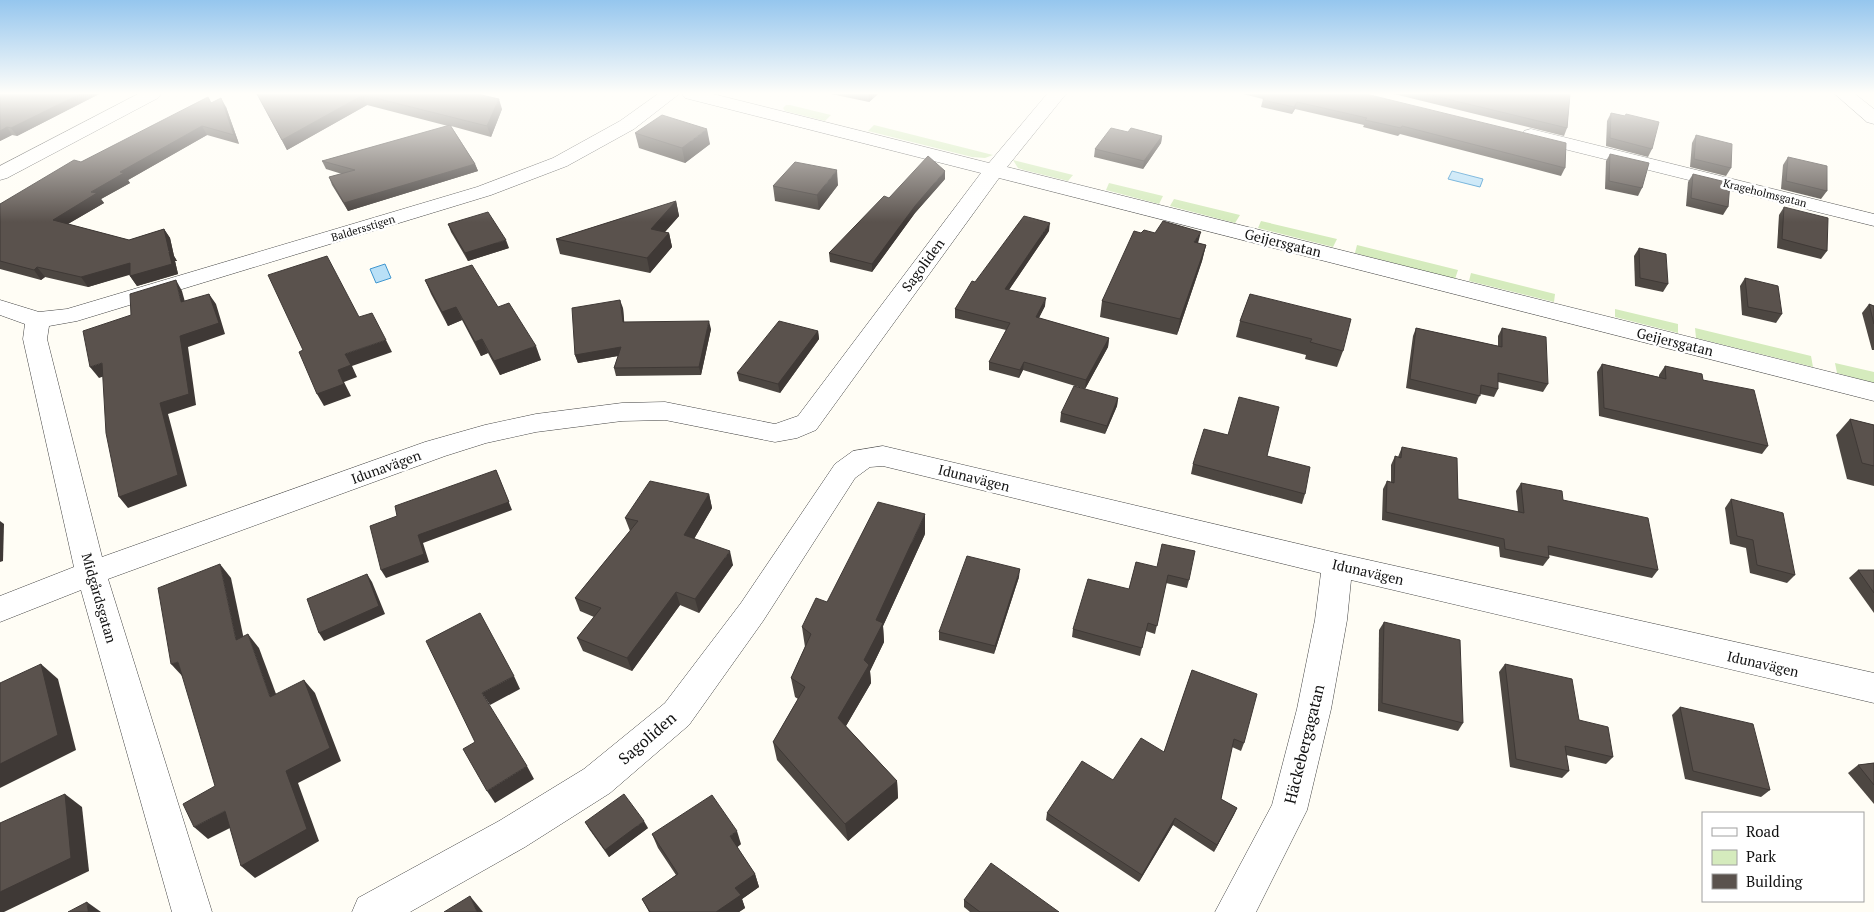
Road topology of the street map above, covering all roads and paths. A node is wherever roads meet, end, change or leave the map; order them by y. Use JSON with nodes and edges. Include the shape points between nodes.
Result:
{"nodes":[{"id":1,"x":71,"y":137,"type":"edge"},
{"id":2,"x":606,"y":137,"type":"edge"},
{"id":3,"x":861,"y":137,"type":"edge"},
{"id":4,"x":1022,"y":137,"type":"edge"},
{"id":5,"x":1535,"y":137,"type":"edge"},
{"id":6,"x":994,"y":170,"type":"junction"},
{"id":7,"x":0,"y":174,"type":"edge"},
{"id":8,"x":1874,"y":220,"type":"edge"},
{"id":9,"x":0,"y":307,"type":"edge"},
{"id":10,"x":38,"y":320,"type":"junction"},
{"id":11,"x":1874,"y":392,"type":"edge"},
{"id":12,"x":788,"y":431,"type":"joint"},
{"id":13,"x":863,"y":458,"type":"joint"},
{"id":14,"x":1337,"y":565,"type":"junction"},
{"id":15,"x":91,"y":573,"type":"junction"},
{"id":16,"x":0,"y":609,"type":"edge"},
{"id":17,"x":1874,"y":688,"type":"edge"},
{"id":18,"x":192,"y":912,"type":"edge"},
{"id":19,"x":372,"y":912,"type":"edge"},
{"id":20,"x":1235,"y":912,"type":"edge"}],
"edges":[{"from":1,"to":7,"type":"street"},
{"from":2,"to":10,"type":"street","name":"Baldersstigen","via":[[560,162],[484,191],[69,316]]},
{"from":3,"to":6,"type":"street","name":"Geijersgatan"},
{"from":4,"to":6,"type":"street","name":"Sagoliden"},
{"from":5,"to":8,"type":"street","name":"Krageholmsgatan"},
{"from":6,"to":11,"type":"street","name":"Geijersgatan"},
{"from":6,"to":12,"type":"street","name":"Sagoliden","via":[[807,423]]},
{"from":9,"to":10,"type":"street"},
{"from":10,"to":15,"type":"street","name":"Midgårdsgatan","via":[[36,339]]},
{"from":12,"to":15,"type":"street","name":"Idunavägen","via":[[775,433],[665,411],[622,412],[536,423],[435,449]]},
{"from":13,"to":14,"type":"street","name":"Idunavägen","via":[[883,456]]},
{"from":13,"to":19,"type":"street","name":"Sagoliden","via":[[845,471],[752,612],[677,714],[597,781],[512,834]]},
{"from":14,"to":17,"type":"street","name":"Idunavägen"},
{"from":14,"to":20,"type":"street","name":"Häckebergagatan","via":[[1331,620],[1314,709],[1289,810]]},
{"from":15,"to":16,"type":"street","name":"Idunavägen"},
{"from":15,"to":18,"type":"street","name":"Midgårdsgatan"}]}
